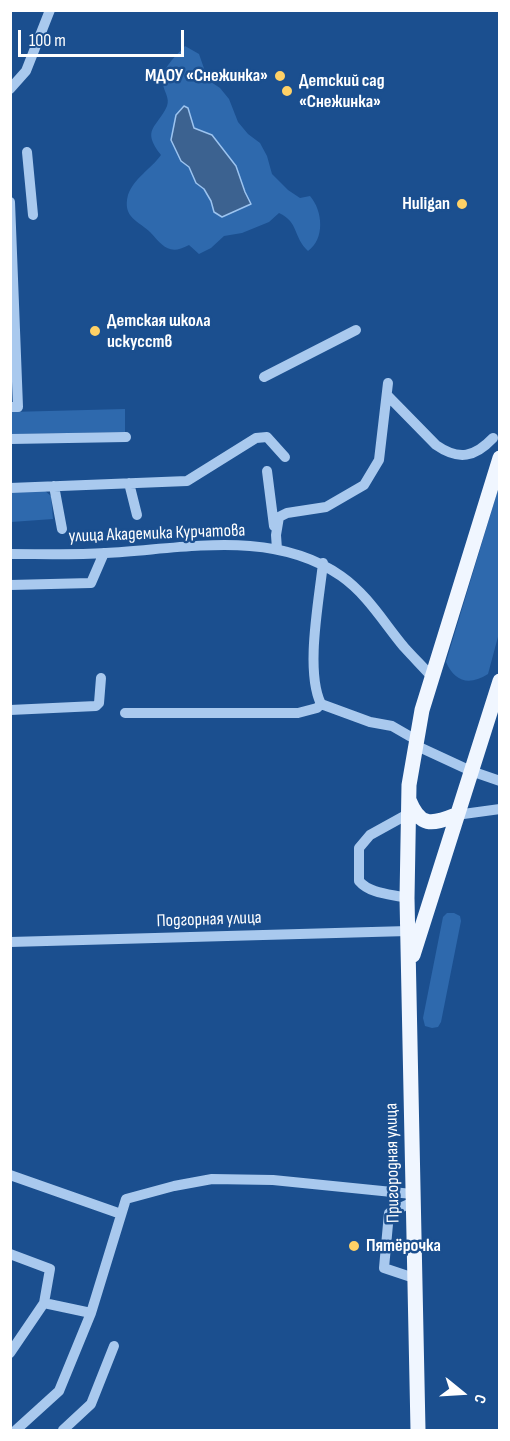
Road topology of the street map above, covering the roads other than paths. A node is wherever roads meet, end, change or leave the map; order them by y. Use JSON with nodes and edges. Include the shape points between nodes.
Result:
{"nodes":[{"id":1,"x":50,"y":10,"type":"edge"},
{"id":2,"x":10,"y":89,"type":"edge"},
{"id":3,"x":27,"y":152,"type":"dead end"},
{"id":4,"x":10,"y":202,"type":"edge"},
{"id":5,"x":33,"y":215,"type":"dead end"},
{"id":6,"x":12,"y":266,"type":"edge"},
{"id":7,"x":356,"y":330,"type":"dead end"},
{"id":8,"x":264,"y":376,"type":"dead end"},
{"id":9,"x":388,"y":383,"type":"dead end"},
{"id":10,"x":387,"y":395,"type":"junction"},
{"id":11,"x":10,"y":407,"type":"edge"},
{"id":12,"x":126,"y":437,"type":"dead end"},
{"id":13,"x":493,"y":438,"type":"dead end"},
{"id":14,"x":10,"y":439,"type":"edge"},
{"id":15,"x":285,"y":457,"type":"dead end"},
{"id":16,"x":500,"y":458,"type":"edge"},
{"id":17,"x":267,"y":471,"type":"dead end"},
{"id":18,"x":129,"y":483,"type":"junction"},
{"id":19,"x":54,"y":486,"type":"junction"},
{"id":20,"x":10,"y":488,"type":"edge"},
{"id":21,"x":137,"y":515,"type":"dead end"},
{"id":22,"x":62,"y":529,"type":"dead end"},
{"id":23,"x":276,"y":535,"type":"junction"},
{"id":24,"x":277,"y":549,"type":"junction"},
{"id":25,"x":104,"y":553,"type":"junction"},
{"id":26,"x":10,"y":554,"type":"edge"},
{"id":27,"x":323,"y":563,"type":"junction"},
{"id":28,"x":10,"y":585,"type":"edge"},
{"id":29,"x":432,"y":677,"type":"junction"},
{"id":30,"x":100,"y":678,"type":"dead end"},
{"id":31,"x":500,"y":681,"type":"edge"},
{"id":32,"x":321,"y":704,"type":"junction"},
{"id":33,"x":10,"y":711,"type":"edge"},
{"id":34,"x":125,"y":713,"type":"dead end"},
{"id":35,"x":417,"y":743,"type":"junction"},
{"id":36,"x":471,"y":771,"type":"junction"},
{"id":37,"x":500,"y":781,"type":"edge"},
{"id":38,"x":408,"y":806,"type":"junction"},
{"id":39,"x":500,"y":809,"type":"edge"},
{"id":40,"x":456,"y":815,"type":"junction"},
{"id":41,"x":407,"y":898,"type":"junction"},
{"id":42,"x":408,"y":931,"type":"junction"},
{"id":43,"x":10,"y":942,"type":"edge"},
{"id":44,"x":409,"y":968,"type":"junction"},
{"id":45,"x":10,"y":1175,"type":"edge"},
{"id":46,"x":413,"y":1198,"type":"junction"},
{"id":47,"x":121,"y":1214,"type":"junction"},
{"id":48,"x":10,"y":1254,"type":"edge"},
{"id":49,"x":414,"y":1278,"type":"junction"},
{"id":50,"x":44,"y":1303,"type":"junction"},
{"id":51,"x":91,"y":1313,"type":"junction"},
{"id":52,"x":114,"y":1346,"type":"dead end"},
{"id":53,"x":10,"y":1353,"type":"edge"},
{"id":54,"x":16,"y":1431,"type":"edge"},
{"id":55,"x":63,"y":1431,"type":"edge"},
{"id":56,"x":418,"y":1431,"type":"edge"}],
"edges":[{"from":1,"to":2,"type":"street","via":[[26,71]]},
{"from":3,"to":5,"type":"street"},
{"from":4,"to":6,"type":"street"},
{"from":6,"to":11,"type":"street","via":[[18,407]]},
{"from":7,"to":8,"type":"street"},
{"from":9,"to":10,"type":"street"},
{"from":10,"to":13,"type":"street","via":[[446,451],[468,455],[484,448]]},
{"from":10,"to":23,"type":"street","via":[[379,460],[364,485],[326,507],[279,517]]},
{"from":12,"to":14,"type":"street"},
{"from":15,"to":18,"type":"street","via":[[267,437],[256,438],[187,481]]},
{"from":16,"to":29,"type":"main road","name":"Пригородная улица"},
{"from":17,"to":23,"type":"street"},
{"from":18,"to":19,"type":"street"},
{"from":18,"to":21,"type":"street"},
{"from":19,"to":20,"type":"street"},
{"from":19,"to":22,"type":"street"},
{"from":23,"to":24,"type":"street"},
{"from":24,"to":25,"type":"street","name":"улица Академика Курчатова","via":[[216,544]]},
{"from":24,"to":27,"type":"street","name":"улица Академика Курчатова"},
{"from":25,"to":26,"type":"street","name":"улица Академика Курчатова"},
{"from":25,"to":28,"type":"street","via":[[92,583]]},
{"from":27,"to":29,"type":"street","name":"улица Академика Курчатова","via":[[360,592],[399,646]]},
{"from":27,"to":32,"type":"street","via":[[313,680]]},
{"from":29,"to":35,"type":"main road","name":"Пригородная улица"},
{"from":30,"to":33,"type":"street","via":[[96,706]]},
{"from":31,"to":36,"type":"main road"},
{"from":32,"to":34,"type":"street","via":[[298,713]]},
{"from":32,"to":35,"type":"street","via":[[392,726]]},
{"from":35,"to":36,"type":"street"},
{"from":35,"to":38,"type":"main road","name":"Пригородная улица"},
{"from":36,"to":37,"type":"street"},
{"from":36,"to":40,"type":"main road"},
{"from":38,"to":40,"type":"main road","via":[[425,820],[437,823]]},
{"from":38,"to":41,"type":"main road","name":"Пригородная улица"},
{"from":38,"to":41,"type":"street","via":[[359,848],[359,881],[363,886]]},
{"from":39,"to":40,"type":"street"},
{"from":40,"to":44,"type":"main road"},
{"from":41,"to":42,"type":"main road","name":"Пригородная улица"},
{"from":42,"to":43,"type":"street","name":"Подгорная улица"},
{"from":42,"to":44,"type":"main road","name":"Пригородная улица"},
{"from":44,"to":46,"type":"main road","name":"Пригородная улица"},
{"from":45,"to":47,"type":"street"},
{"from":46,"to":47,"type":"street","via":[[273,1180],[212,1179],[126,1199]]},
{"from":46,"to":49,"type":"main road","name":"Пригородная улица"},
{"from":46,"to":49,"type":"street","via":[[389,1213],[384,1268]]},
{"from":47,"to":51,"type":"street"},
{"from":48,"to":50,"type":"street","via":[[50,1269]]},
{"from":49,"to":56,"type":"main road","name":"Пригородная улица"},
{"from":50,"to":51,"type":"street"},
{"from":50,"to":53,"type":"street"},
{"from":51,"to":54,"type":"street","via":[[59,1391]]},
{"from":52,"to":55,"type":"street","via":[[91,1404]]}]}
